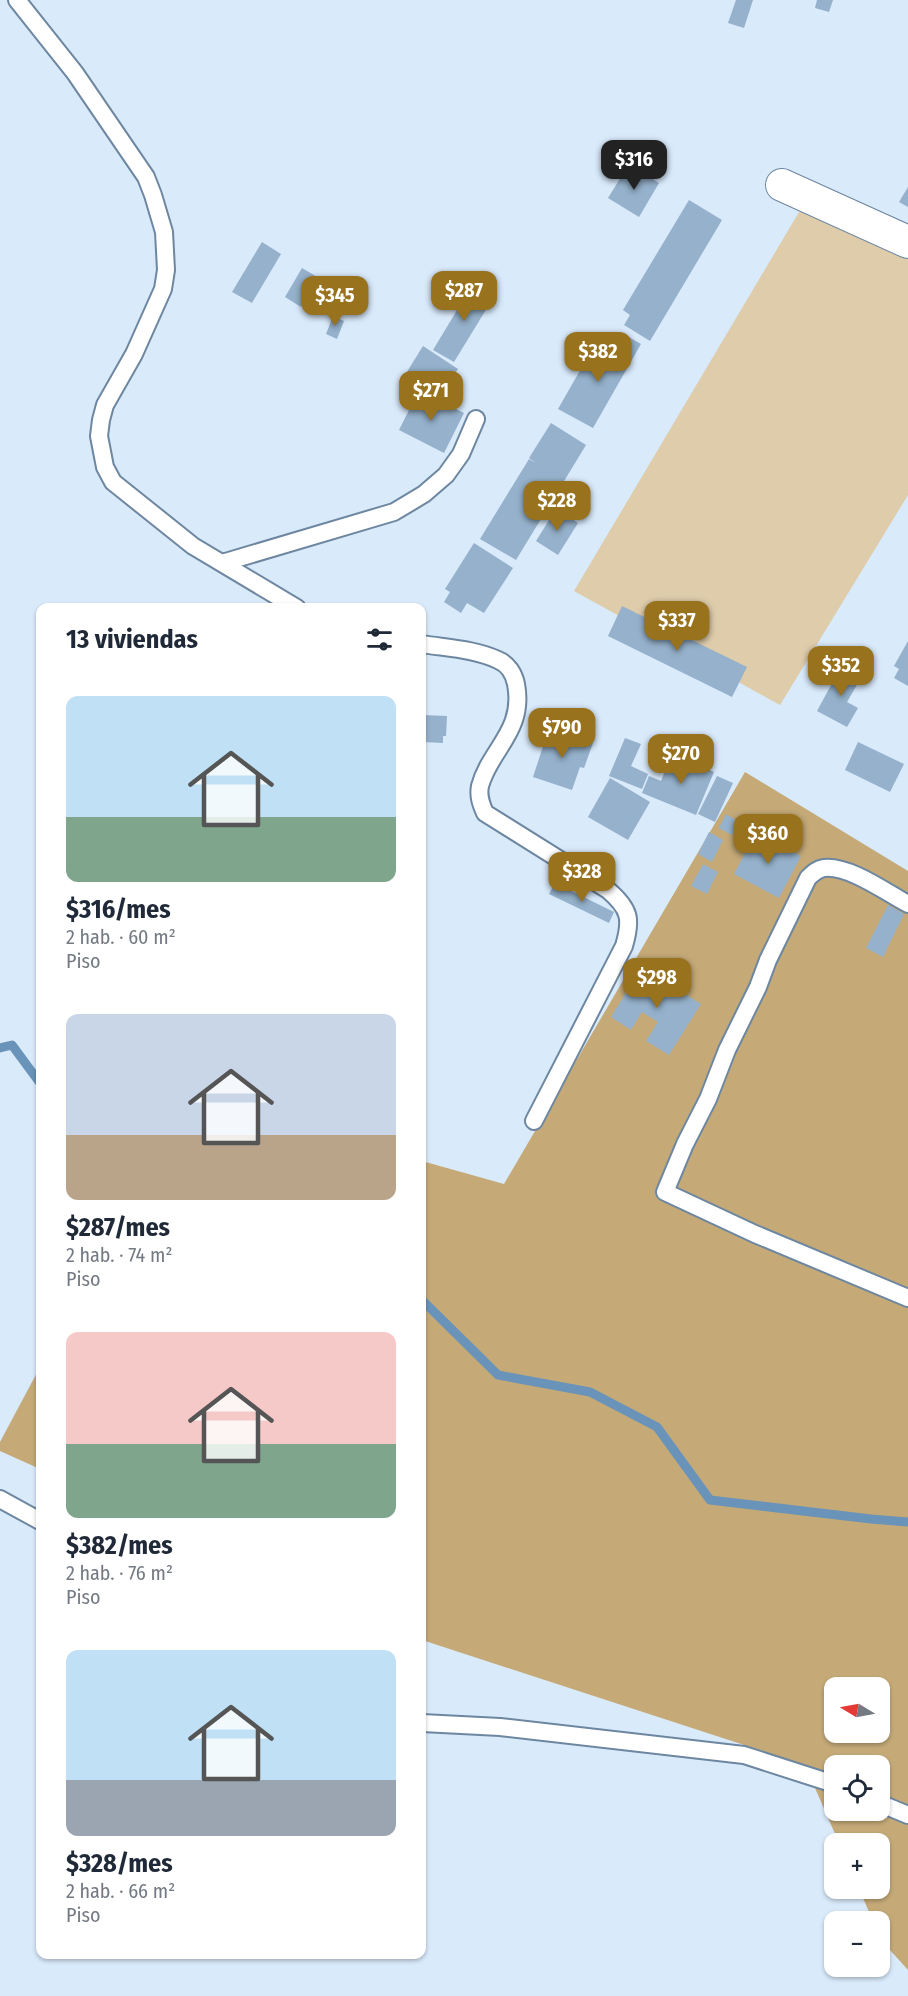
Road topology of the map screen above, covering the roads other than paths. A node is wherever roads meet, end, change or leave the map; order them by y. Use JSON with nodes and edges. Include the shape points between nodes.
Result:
{"nodes":[{"id":1,"x":17,"y":0,"type":"edge"},
{"id":2,"x":782,"y":185,"type":"dead end"},
{"id":3,"x":908,"y":242,"type":"edge"},
{"id":4,"x":476,"y":419,"type":"dead end"},
{"id":5,"x":222,"y":563,"type":"junction"},
{"id":6,"x":289,"y":603,"type":"edge"},
{"id":7,"x":426,"y":645,"type":"edge"},
{"id":8,"x":908,"y":904,"type":"edge"},
{"id":9,"x":534,"y":1121,"type":"dead end"},
{"id":10,"x":908,"y":1298,"type":"edge"},
{"id":11,"x":0,"y":1499,"type":"edge"},
{"id":12,"x":36,"y":1519,"type":"edge"},
{"id":13,"x":426,"y":1723,"type":"edge"},
{"id":14,"x":824,"y":1781,"type":"edge"},
{"id":15,"x":890,"y":1808,"type":"edge"},
{"id":16,"x":908,"y":1815,"type":"edge"}],
"edges":[{"from":1,"to":5,"type":"lane","via":[[75,73],[146,177],[164,232],[163,290],[101,420],[99,435],[105,467],[113,482],[193,546]]},
{"from":2,"to":3,"type":"street"},
{"from":4,"to":5,"type":"lane","via":[[461,454],[446,475],[394,512]]},
{"from":5,"to":6,"type":"lane"},
{"from":7,"to":9,"type":"lane","via":[[500,660],[514,675],[518,695],[514,720],[480,788],[485,813],[608,890],[627,912],[630,928],[624,946]]},
{"from":8,"to":10,"type":"lane","via":[[835,868],[824,868],[808,878],[664,1192]]},
{"from":11,"to":12,"type":"lane"},
{"from":13,"to":14,"type":"lane","via":[[500,1727],[744,1755]]},
{"from":15,"to":16,"type":"lane"}]}
